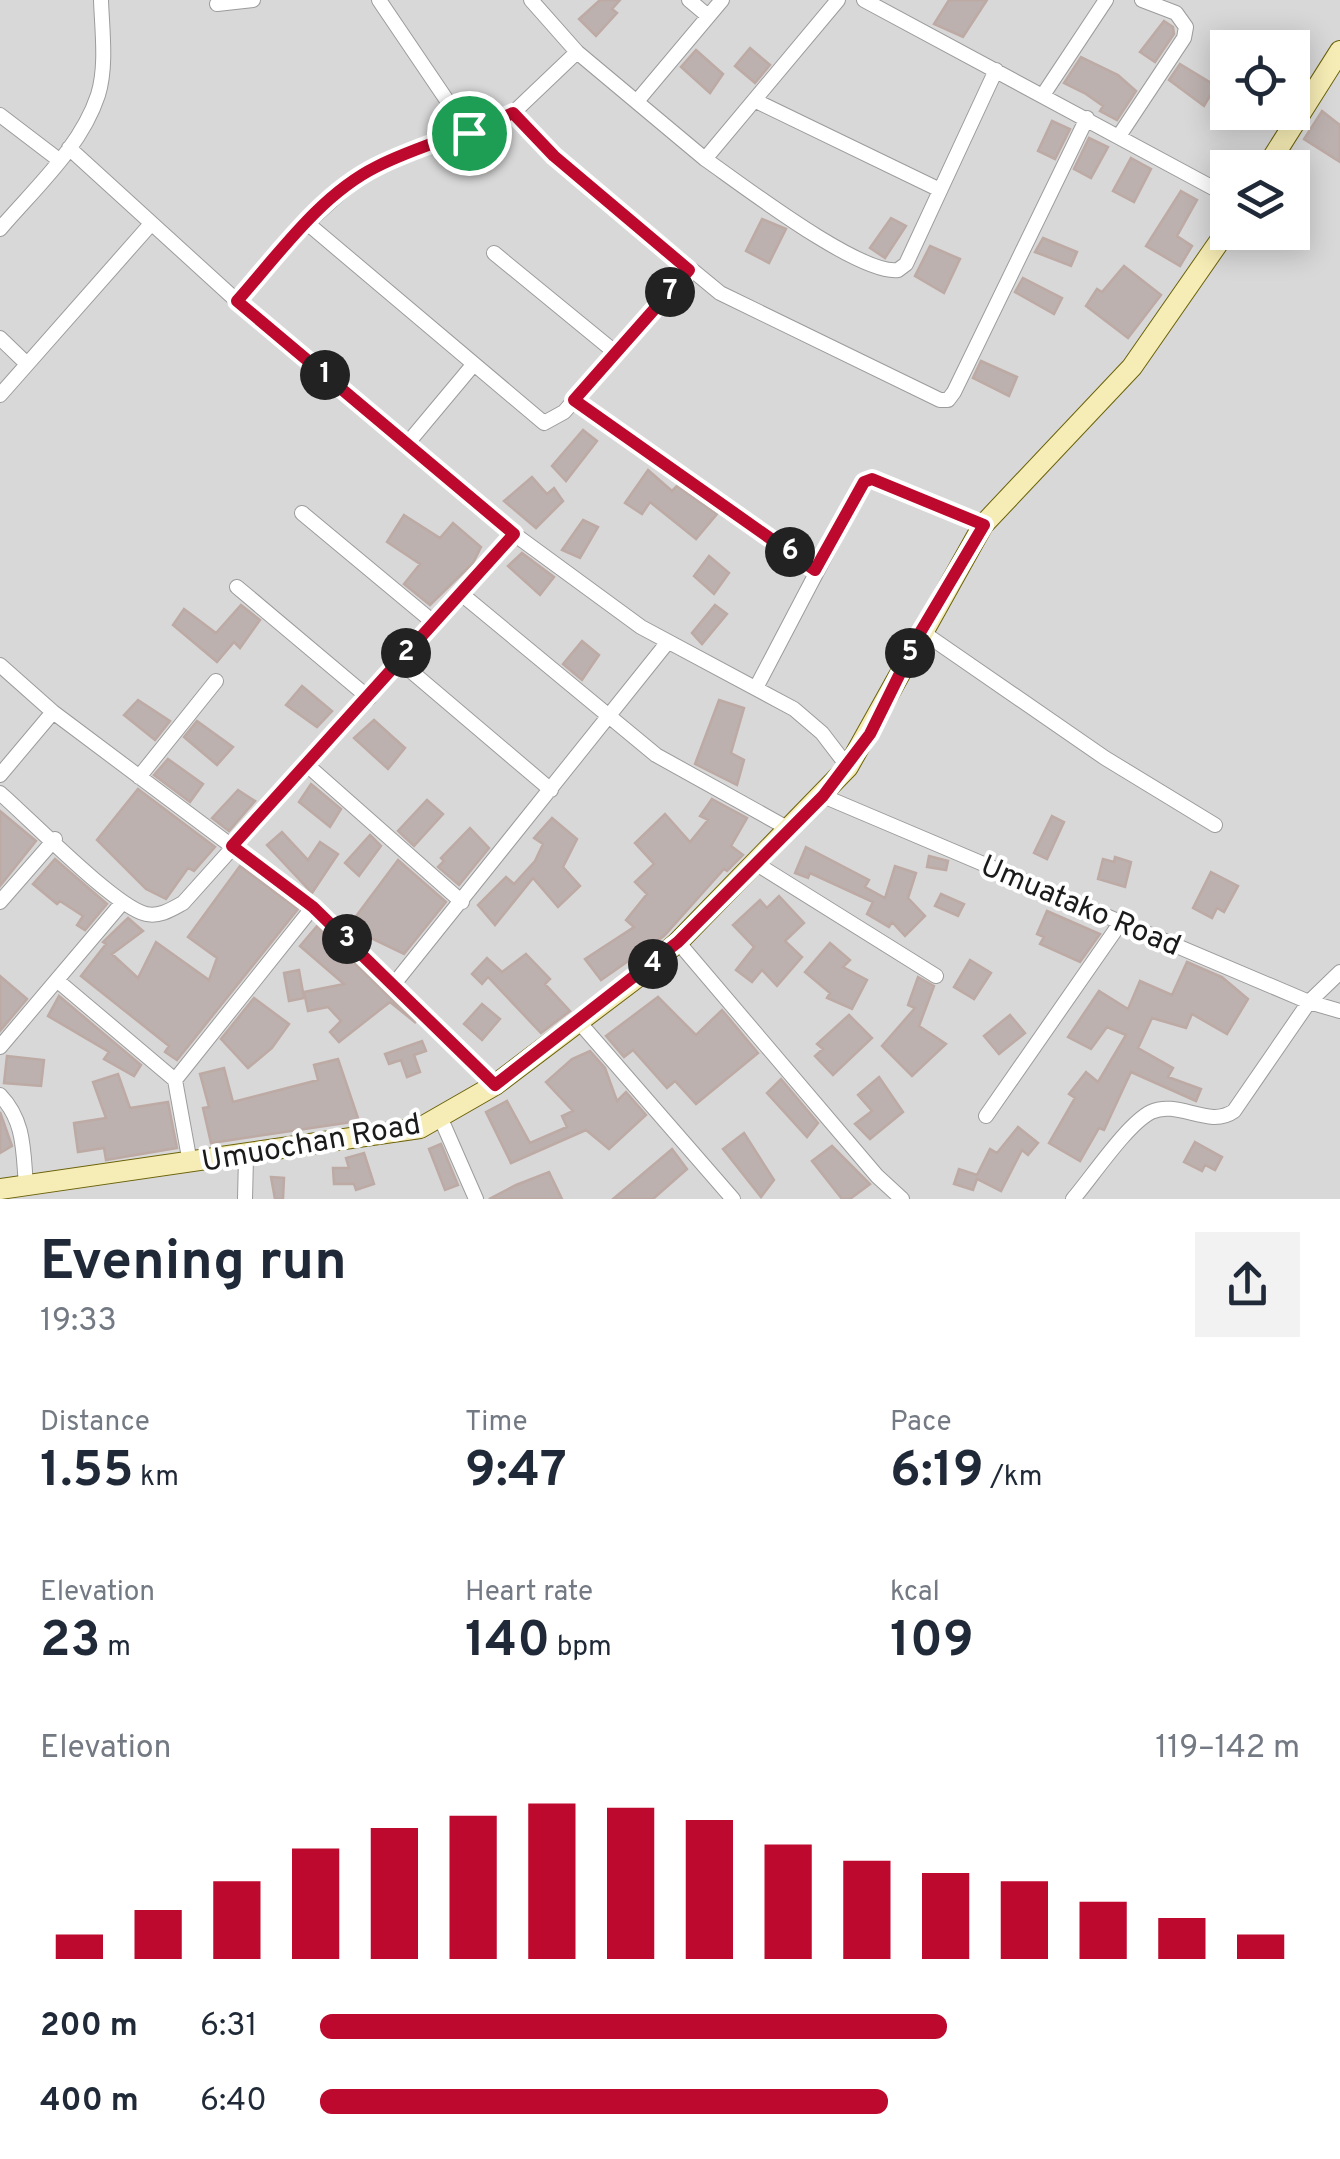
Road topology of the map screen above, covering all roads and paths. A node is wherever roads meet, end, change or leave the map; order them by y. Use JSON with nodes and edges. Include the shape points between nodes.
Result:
{"nodes":[{"id":1,"x":101,"y":0,"type":"edge"},
{"id":2,"x":253,"y":0,"type":"edge"},
{"id":3,"x":379,"y":0,"type":"edge"},
{"id":4,"x":531,"y":0,"type":"edge"},
{"id":5,"x":690,"y":0,"type":"edge"},
{"id":6,"x":722,"y":0,"type":"edge"},
{"id":7,"x":838,"y":0,"type":"edge"},
{"id":8,"x":864,"y":0,"type":"edge"},
{"id":9,"x":1106,"y":0,"type":"edge"},
{"id":10,"x":1142,"y":0,"type":"edge"},
{"id":11,"x":217,"y":4,"type":"dead end"},
{"id":12,"x":708,"y":16,"type":"junction"},
{"id":13,"x":1340,"y":51,"type":"edge"},
{"id":14,"x":577,"y":52,"type":"junction"},
{"id":15,"x":996,"y":70,"type":"junction"},
{"id":16,"x":1043,"y":95,"type":"junction"},
{"id":17,"x":638,"y":100,"type":"junction"},
{"id":18,"x":756,"y":101,"type":"junction"},
{"id":19,"x":513,"y":113,"type":"junction"},
{"id":20,"x":0,"y":115,"type":"edge"},
{"id":21,"x":1086,"y":118,"type":"junction"},
{"id":22,"x":469,"y":133,"type":"junction"},
{"id":23,"x":1119,"y":136,"type":"junction"},
{"id":24,"x":1277,"y":150,"type":"edge"},
{"id":25,"x":64,"y":154,"type":"junction"},
{"id":26,"x":705,"y":159,"type":"junction"},
{"id":27,"x":1210,"y":186,"type":"edge"},
{"id":28,"x":940,"y":190,"type":"junction"},
{"id":29,"x":307,"y":223,"type":"junction"},
{"id":30,"x":150,"y":225,"type":"junction"},
{"id":31,"x":0,"y":229,"type":"edge"},
{"id":32,"x":1213,"y":250,"type":"edge"},
{"id":33,"x":494,"y":253,"type":"dead end"},
{"id":34,"x":689,"y":270,"type":"junction"},
{"id":35,"x":237,"y":301,"type":"junction"},
{"id":36,"x":0,"y":338,"type":"edge"},
{"id":37,"x":616,"y":353,"type":"junction"},
{"id":38,"x":27,"y":364,"type":"junction"},
{"id":39,"x":473,"y":365,"type":"junction"},
{"id":40,"x":0,"y":394,"type":"edge"},
{"id":41,"x":574,"y":400,"type":"junction"},
{"id":42,"x":407,"y":444,"type":"junction"},
{"id":43,"x":302,"y":512,"type":"dead end"},
{"id":44,"x":984,"y":525,"type":"junction"},
{"id":45,"x":514,"y":534,"type":"junction"},
{"id":46,"x":815,"y":570,"type":"junction"},
{"id":47,"x":237,"y":587,"type":"dead end"},
{"id":48,"x":459,"y":592,"type":"junction"},
{"id":49,"x":433,"y":622,"type":"junction"},
{"id":50,"x":921,"y":631,"type":"junction"},
{"id":51,"x":666,"y":643,"type":"junction"},
{"id":52,"x":399,"y":661,"type":"junction"},
{"id":53,"x":0,"y":665,"type":"edge"},
{"id":54,"x":216,"y":681,"type":"dead end"},
{"id":55,"x":757,"y":686,"type":"junction"},
{"id":56,"x":370,"y":698,"type":"junction"},
{"id":57,"x":53,"y":712,"type":"junction"},
{"id":58,"x":608,"y":718,"type":"junction"},
{"id":59,"x":308,"y":766,"type":"junction"},
{"id":60,"x":848,"y":767,"type":"junction"},
{"id":61,"x":0,"y":775,"type":"edge"},
{"id":62,"x":138,"y":777,"type":"junction"},
{"id":63,"x":551,"y":790,"type":"junction"},
{"id":64,"x":0,"y":793,"type":"edge"},
{"id":65,"x":823,"y":796,"type":"junction"},
{"id":66,"x":1215,"y":825,"type":"dead end"},
{"id":67,"x":789,"y":830,"type":"junction"},
{"id":68,"x":54,"y":839,"type":"junction"},
{"id":69,"x":232,"y":846,"type":"junction"},
{"id":70,"x":756,"y":863,"type":"junction"},
{"id":71,"x":0,"y":902,"type":"edge"},
{"id":72,"x":462,"y":902,"type":"junction"},
{"id":73,"x":122,"y":903,"type":"junction"},
{"id":74,"x":313,"y":907,"type":"junction"},
{"id":75,"x":1121,"y":922,"type":"junction"},
{"id":76,"x":678,"y":942,"type":"junction"},
{"id":77,"x":1340,"y":972,"type":"edge"},
{"id":78,"x":936,"y":976,"type":"dead end"},
{"id":79,"x":60,"y":982,"type":"junction"},
{"id":80,"x":394,"y":984,"type":"junction"},
{"id":81,"x":1308,"y":1002,"type":"junction"},
{"id":82,"x":1340,"y":1011,"type":"edge"},
{"id":83,"x":579,"y":1022,"type":"junction"},
{"id":84,"x":0,"y":1047,"type":"edge"},
{"id":85,"x":174,"y":1080,"type":"junction"},
{"id":86,"x":495,"y":1085,"type":"junction"},
{"id":87,"x":0,"y":1095,"type":"edge"},
{"id":88,"x":986,"y":1116,"type":"dead end"},
{"id":89,"x":441,"y":1119,"type":"junction"},
{"id":90,"x":246,"y":1156,"type":"junction"},
{"id":91,"x":190,"y":1163,"type":"junction"},
{"id":92,"x":26,"y":1185,"type":"junction"},
{"id":93,"x":0,"y":1189,"type":"edge"},
{"id":94,"x":246,"y":1199,"type":"edge"},
{"id":95,"x":476,"y":1199,"type":"edge"},
{"id":96,"x":733,"y":1199,"type":"edge"},
{"id":97,"x":902,"y":1199,"type":"edge"},
{"id":98,"x":1073,"y":1199,"type":"edge"}],
"edges":[{"from":1,"to":25,"type":"street","via":[[99,92]]},
{"from":2,"to":11,"type":"street"},
{"from":3,"to":22,"type":"street"},
{"from":4,"to":14,"type":"street"},
{"from":5,"to":12,"type":"street"},
{"from":6,"to":12,"type":"street"},
{"from":7,"to":18,"type":"street"},
{"from":8,"to":15,"type":"street"},
{"from":9,"to":16,"type":"street"},
{"from":10,"to":23,"type":"street","via":[[1176,14],[1186,27]]},
{"from":12,"to":17,"type":"street"},
{"from":13,"to":24,"type":"street"},
{"from":14,"to":17,"type":"street"},
{"from":14,"to":19,"type":"street"},
{"from":15,"to":16,"type":"street"},
{"from":15,"to":28,"type":"street"},
{"from":16,"to":21,"type":"street"},
{"from":17,"to":26,"type":"street"},
{"from":18,"to":26,"type":"street"},
{"from":18,"to":28,"type":"street"},
{"from":19,"to":22,"type":"street"},
{"from":19,"to":34,"type":"street"},
{"from":20,"to":25,"type":"street"},
{"from":21,"to":23,"type":"street"},
{"from":21,"to":34,"type":"street","via":[[948,400],[751,312]]},
{"from":22,"to":29,"type":"street","via":[[378,166]]},
{"from":23,"to":27,"type":"street"},
{"from":25,"to":30,"type":"street"},
{"from":25,"to":31,"type":"street"},
{"from":26,"to":28,"type":"street","via":[[785,216],[888,271],[906,264]]},
{"from":29,"to":35,"type":"street"},
{"from":29,"to":39,"type":"street"},
{"from":30,"to":35,"type":"street"},
{"from":30,"to":38,"type":"street"},
{"from":32,"to":44,"type":"street","name":"Umuochan Road","via":[[1132,367]]},
{"from":33,"to":37,"type":"street"},
{"from":34,"to":37,"type":"street"},
{"from":35,"to":42,"type":"street"},
{"from":36,"to":38,"type":"street"},
{"from":37,"to":41,"type":"street"},
{"from":38,"to":40,"type":"street"},
{"from":39,"to":41,"type":"street","via":[[544,422],[553,422]]},
{"from":39,"to":42,"type":"street"},
{"from":41,"to":46,"type":"street"},
{"from":42,"to":45,"type":"street"},
{"from":43,"to":49,"type":"street"},
{"from":44,"to":46,"type":"street","via":[[872,479],[864,482]]},
{"from":44,"to":50,"type":"street","name":"Umuochan Road"},
{"from":45,"to":48,"type":"street"},
{"from":45,"to":51,"type":"street"},
{"from":46,"to":55,"type":"street"},
{"from":47,"to":56,"type":"street"},
{"from":48,"to":49,"type":"street"},
{"from":48,"to":58,"type":"street"},
{"from":49,"to":52,"type":"street"},
{"from":50,"to":60,"type":"street","name":"Umuochan Road"},
{"from":50,"to":66,"type":"street"},
{"from":51,"to":55,"type":"street"},
{"from":51,"to":58,"type":"street"},
{"from":52,"to":56,"type":"street"},
{"from":52,"to":63,"type":"street"},
{"from":53,"to":57,"type":"street"},
{"from":54,"to":62,"type":"street"},
{"from":55,"to":60,"type":"street","via":[[822,733]]},
{"from":56,"to":59,"type":"street"},
{"from":57,"to":61,"type":"street"},
{"from":57,"to":62,"type":"street"},
{"from":58,"to":63,"type":"street"},
{"from":58,"to":67,"type":"street","via":[[656,755]]},
{"from":59,"to":69,"type":"street"},
{"from":59,"to":72,"type":"street"},
{"from":60,"to":65,"type":"street","name":"Umuochan Road"},
{"from":62,"to":69,"type":"street"},
{"from":63,"to":72,"type":"street"},
{"from":64,"to":68,"type":"street"},
{"from":65,"to":67,"type":"street","name":"Umuochan Road"},
{"from":65,"to":75,"type":"street","name":"Umuatako Road"},
{"from":67,"to":70,"type":"street","name":"Umuochan Road"},
{"from":68,"to":71,"type":"street"},
{"from":68,"to":73,"type":"street"},
{"from":69,"to":73,"type":"street","via":[[183,903],[166,913],[147,914]]},
{"from":69,"to":74,"type":"street"},
{"from":70,"to":76,"type":"street","name":"Umuochan Road"},
{"from":70,"to":78,"type":"street"},
{"from":72,"to":80,"type":"street"},
{"from":73,"to":79,"type":"street"},
{"from":74,"to":80,"type":"street"},
{"from":74,"to":85,"type":"street"},
{"from":75,"to":81,"type":"street","name":"Umuatako Road"},
{"from":75,"to":88,"type":"street"},
{"from":76,"to":83,"type":"street","name":"Umuochan Road"},
{"from":76,"to":97,"type":"street"},
{"from":77,"to":81,"type":"street"},
{"from":79,"to":84,"type":"street"},
{"from":79,"to":85,"type":"street"},
{"from":80,"to":86,"type":"street"},
{"from":81,"to":82,"type":"street","name":"Umuatako Road"},
{"from":81,"to":98,"type":"street","via":[[1234,1112],[1216,1118],[1150,1112]]},
{"from":83,"to":86,"type":"street","name":"Umuochan Road"},
{"from":83,"to":96,"type":"street"},
{"from":85,"to":91,"type":"street"},
{"from":86,"to":89,"type":"street","name":"Umuochan Road"},
{"from":87,"to":92,"type":"street","via":[[22,1133]]},
{"from":89,"to":90,"type":"street","name":"Umuochan Road","via":[[396,1134]]},
{"from":89,"to":95,"type":"street"},
{"from":90,"to":91,"type":"street","name":"Umuochan Road"},
{"from":90,"to":94,"type":"street"},
{"from":91,"to":92,"type":"street","name":"Umuochan Road"},
{"from":92,"to":93,"type":"street","name":"Umuochan Road"}]}
